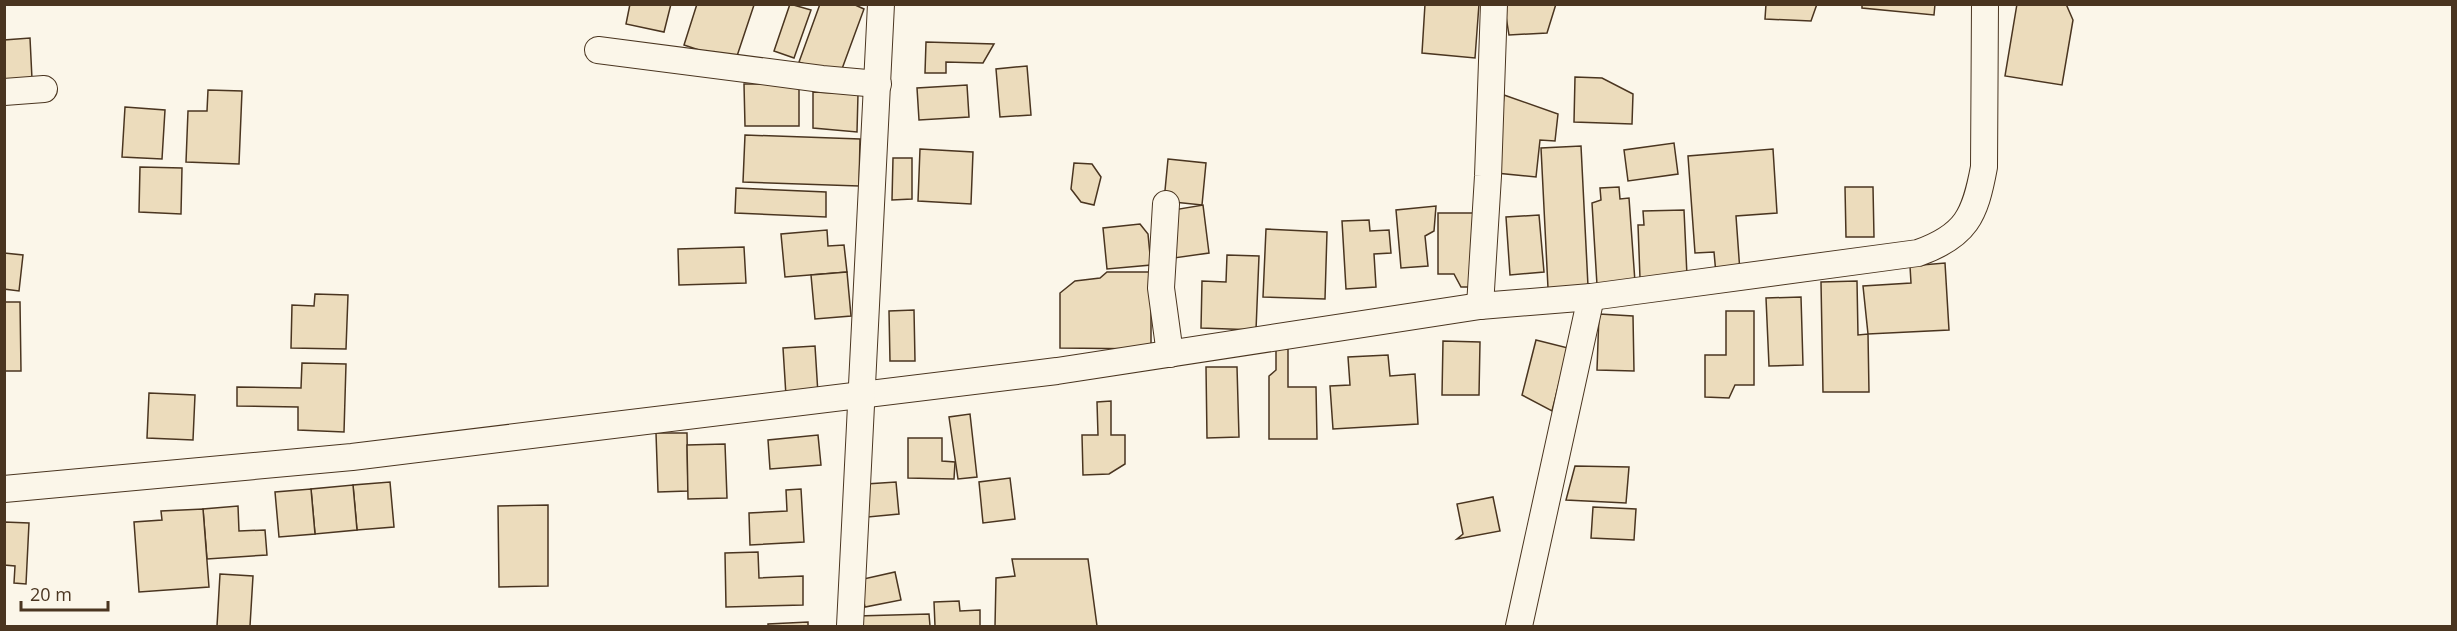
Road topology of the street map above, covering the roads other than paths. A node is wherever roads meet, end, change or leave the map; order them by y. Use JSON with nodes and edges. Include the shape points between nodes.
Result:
{"nodes":[{"id":1,"x":882,"y":4,"type":"edge"},
{"id":2,"x":1494,"y":4,"type":"edge"},
{"id":3,"x":1985,"y":4,"type":"edge"},
{"id":4,"x":598,"y":50,"type":"dead end"},
{"id":5,"x":878,"y":84,"type":"junction"},
{"id":6,"x":44,"y":89,"type":"dead end"},
{"id":7,"x":4,"y":92,"type":"edge"},
{"id":8,"x":1166,"y":204,"type":"dead end"},
{"id":9,"x":1591,"y":297,"type":"junction"},
{"id":10,"x":1480,"y":306,"type":"junction"},
{"id":11,"x":1170,"y":354,"type":"junction"},
{"id":12,"x":862,"y":395,"type":"junction"},
{"id":13,"x":4,"y":489,"type":"edge"},
{"id":14,"x":850,"y":627,"type":"edge"},
{"id":15,"x":1519,"y":627,"type":"edge"}],
"edges":[{"from":1,"to":5,"type":"street"},
{"from":2,"to":10,"type":"street"},
{"from":3,"to":9,"type":"street","via":[[1984,167],[1975,205],[1964,226],[1944,244],[1918,253]]},
{"from":4,"to":5,"type":"street"},
{"from":5,"to":12,"type":"street"},
{"from":6,"to":7,"type":"street"},
{"from":8,"to":11,"type":"street","via":[[1161,288]]},
{"from":9,"to":10,"type":"street"},
{"from":9,"to":15,"type":"street"},
{"from":10,"to":11,"type":"street"},
{"from":11,"to":12,"type":"street"},
{"from":12,"to":13,"type":"street","via":[[352,457]]},
{"from":12,"to":14,"type":"street"}]}
